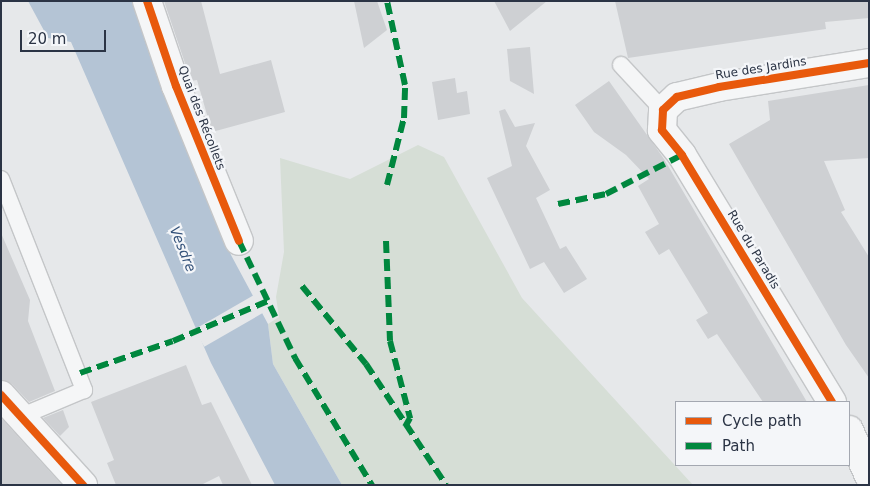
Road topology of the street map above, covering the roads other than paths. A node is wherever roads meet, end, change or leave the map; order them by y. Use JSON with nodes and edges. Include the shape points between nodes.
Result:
{"nodes":[{"id":1,"x":147,"y":1,"type":"edge"},
{"id":2,"x":869,"y":63,"type":"edge"},
{"id":3,"x":621,"y":65,"type":"dead end"},
{"id":4,"x":663,"y":110,"type":"junction"},
{"id":5,"x":1,"y":179,"type":"edge"},
{"id":6,"x":239,"y":242,"type":"dead end"},
{"id":7,"x":1,"y":395,"type":"edge"},
{"id":8,"x":831,"y":401,"type":"edge"},
{"id":9,"x":22,"y":416,"type":"junction"},
{"id":10,"x":850,"y":432,"type":"edge"},
{"id":11,"x":869,"y":476,"type":"edge"},
{"id":12,"x":83,"y":485,"type":"edge"}],
"edges":[{"from":1,"to":6,"type":"street","name":"Quai des Récollets","via":[[176,86]]},
{"from":2,"to":4,"type":"street","name":"Rue des Jardins","via":[[719,87],[677,98]]},
{"from":3,"to":4,"type":"lane"},
{"from":4,"to":8,"type":"street","name":"Rue du Paradis","via":[[662,130],[682,155]]},
{"from":5,"to":9,"type":"lane","via":[[84,390]]},
{"from":7,"to":9,"type":"street"},
{"from":9,"to":12,"type":"street"},
{"from":10,"to":11,"type":"street"}]}
